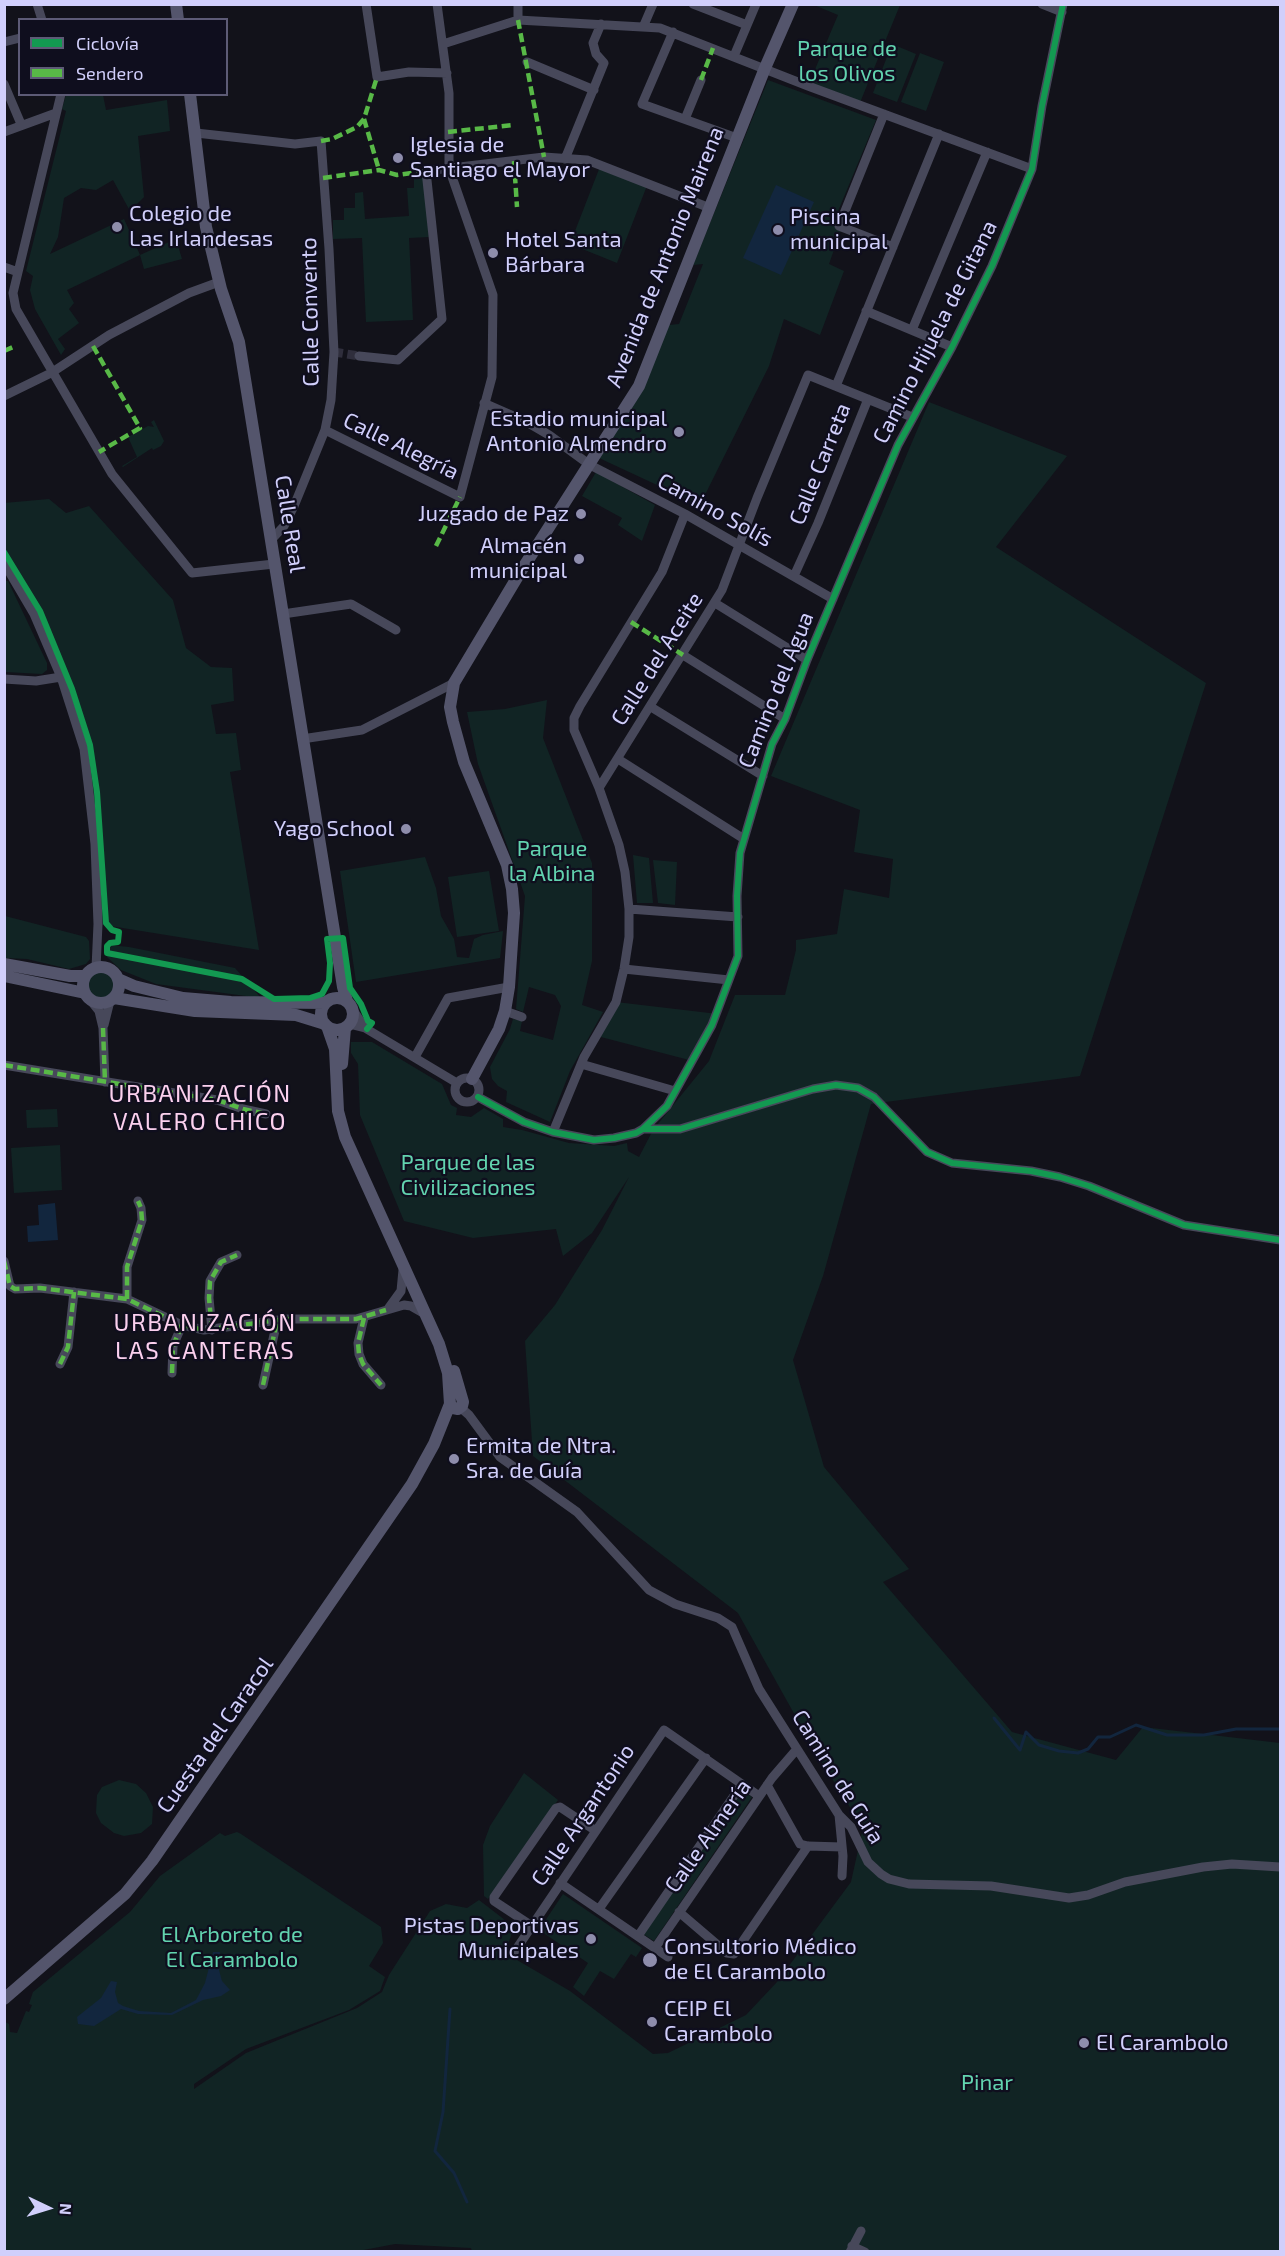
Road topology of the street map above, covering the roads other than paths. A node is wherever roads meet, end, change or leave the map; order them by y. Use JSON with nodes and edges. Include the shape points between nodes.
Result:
{"nodes":[{"id":1,"x":366,"y":4,"type":"edge"},
{"id":2,"x":437,"y":4,"type":"edge"},
{"id":3,"x":519,"y":4,"type":"edge"},
{"id":4,"x":653,"y":4,"type":"edge"},
{"id":5,"x":693,"y":4,"type":"edge"},
{"id":6,"x":756,"y":4,"type":"edge"},
{"id":7,"x":793,"y":4,"type":"edge"},
{"id":8,"x":1042,"y":4,"type":"edge"},
{"id":9,"x":704,"y":7,"type":"edge"},
{"id":10,"x":1063,"y":8,"type":"edge"},
{"id":11,"x":518,"y":20,"type":"junction"},
{"id":12,"x":600,"y":24,"type":"junction"},
{"id":13,"x":644,"y":25,"type":"junction"},
{"id":14,"x":747,"y":25,"type":"junction"},
{"id":15,"x":673,"y":32,"type":"junction"},
{"id":16,"x":443,"y":44,"type":"junction"},
{"id":17,"x":734,"y":56,"type":"junction"},
{"id":18,"x":526,"y":62,"type":"dead end"},
{"id":19,"x":765,"y":68,"type":"junction"},
{"id":20,"x":447,"y":73,"type":"junction"},
{"id":21,"x":701,"y":80,"type":"dead end"},
{"id":22,"x":4,"y":84,"type":"edge"},
{"id":23,"x":594,"y":90,"type":"junction"},
{"id":24,"x":60,"y":96,"type":"edge"},
{"id":25,"x":190,"y":96,"type":"edge"},
{"id":26,"x":56,"y":113,"type":"junction"},
{"id":27,"x":884,"y":114,"type":"junction"},
{"id":28,"x":685,"y":119,"type":"junction"},
{"id":29,"x":21,"y":124,"type":"junction"},
{"id":30,"x":4,"y":132,"type":"edge"},
{"id":31,"x":196,"y":133,"type":"junction"},
{"id":32,"x":939,"y":134,"type":"junction"},
{"id":33,"x":737,"y":138,"type":"junction"},
{"id":34,"x":987,"y":152,"type":"junction"},
{"id":35,"x":565,"y":159,"type":"junction"},
{"id":36,"x":449,"y":168,"type":"junction"},
{"id":37,"x":1032,"y":169,"type":"junction"},
{"id":38,"x":710,"y":208,"type":"junction"},
{"id":39,"x":893,"y":247,"type":"junction"},
{"id":40,"x":4,"y":267,"type":"edge"},
{"id":41,"x":18,"y":272,"type":"junction"},
{"id":42,"x":219,"y":282,"type":"junction"},
{"id":43,"x":866,"y":311,"type":"junction"},
{"id":44,"x":912,"y":330,"type":"junction"},
{"id":45,"x":952,"y":347,"type":"junction"},
{"id":46,"x":359,"y":356,"type":"tunnel mouth"},
{"id":47,"x":51,"y":373,"type":"junction"},
{"id":48,"x":836,"y":386,"type":"junction"},
{"id":49,"x":4,"y":396,"type":"edge"},
{"id":50,"x":868,"y":399,"type":"junction"},
{"id":51,"x":484,"y":403,"type":"junction"},
{"id":52,"x":912,"y":417,"type":"junction"},
{"id":53,"x":325,"y":430,"type":"junction"},
{"id":54,"x":590,"y":465,"type":"junction"},
{"id":55,"x":686,"y":514,"type":"junction"},
{"id":56,"x":272,"y":539,"type":"junction"},
{"id":57,"x":738,"y":546,"type":"junction"},
{"id":58,"x":4,"y":563,"type":"edge"},
{"id":59,"x":274,"y":564,"type":"junction"},
{"id":60,"x":794,"y":576,"type":"junction"},
{"id":61,"x":833,"y":599,"type":"junction"},
{"id":62,"x":715,"y":603,"type":"junction"},
{"id":63,"x":283,"y":614,"type":"junction"},
{"id":64,"x":396,"y":630,"type":"dead end"},
{"id":65,"x":683,"y":655,"type":"junction"},
{"id":66,"x":807,"y":660,"type":"junction"},
{"id":67,"x":61,"y":677,"type":"junction"},
{"id":68,"x":4,"y":679,"type":"edge"},
{"id":69,"x":454,"y":683,"type":"junction"},
{"id":70,"x":651,"y":706,"type":"junction"},
{"id":71,"x":784,"y":719,"type":"junction"},
{"id":72,"x":302,"y":739,"type":"junction"},
{"id":73,"x":618,"y":759,"type":"junction"},
{"id":74,"x":763,"y":776,"type":"junction"},
{"id":75,"x":598,"y":788,"type":"junction"},
{"id":76,"x":744,"y":839,"type":"junction"},
{"id":77,"x":629,"y":909,"type":"junction"},
{"id":78,"x":738,"y":917,"type":"junction"},
{"id":79,"x":339,"y":962,"type":"junction"},
{"id":80,"x":4,"y":964,"type":"edge"},
{"id":81,"x":96,"y":968,"type":"junction"},
{"id":82,"x":624,"y":969,"type":"junction"},
{"id":83,"x":4,"y":976,"type":"edge"},
{"id":84,"x":86,"y":976,"type":"junction"},
{"id":85,"x":118,"y":979,"type":"junction"},
{"id":86,"x":729,"y":980,"type":"junction"},
{"id":87,"x":509,"y":987,"type":"junction"},
{"id":88,"x":88,"y":997,"type":"junction"},
{"id":89,"x":112,"y":999,"type":"junction"},
{"id":90,"x":328,"y":1001,"type":"junction"},
{"id":91,"x":350,"y":1006,"type":"junction"},
{"id":92,"x":505,"y":1011,"type":"junction"},
{"id":93,"x":522,"y":1017,"type":"dead end"},
{"id":94,"x":326,"y":1025,"type":"junction"},
{"id":95,"x":347,"y":1026,"type":"junction"},
{"id":96,"x":103,"y":1028,"type":"junction"},
{"id":97,"x":364,"y":1028,"type":"junction"},
{"id":98,"x":415,"y":1057,"type":"junction"},
{"id":99,"x":581,"y":1064,"type":"junction"},
{"id":100,"x":4,"y":1065,"type":"edge"},
{"id":101,"x":472,"y":1079,"type":"junction"},
{"id":102,"x":105,"y":1082,"type":"junction"},
{"id":103,"x":457,"y":1083,"type":"junction"},
{"id":104,"x":675,"y":1091,"type":"junction"},
{"id":105,"x":477,"y":1097,"type":"junction"},
{"id":106,"x":266,"y":1114,"type":"dead end"},
{"id":107,"x":643,"y":1129,"type":"junction"},
{"id":108,"x":553,"y":1132,"type":"junction"},
{"id":109,"x":138,"y":1201,"type":"dead end"},
{"id":110,"x":1281,"y":1240,"type":"edge"},
{"id":111,"x":237,"y":1254,"type":"dead end"},
{"id":112,"x":4,"y":1261,"type":"edge"},
{"id":113,"x":403,"y":1270,"type":"junction"},
{"id":114,"x":74,"y":1292,"type":"junction"},
{"id":115,"x":127,"y":1299,"type":"junction"},
{"id":116,"x":386,"y":1310,"type":"junction"},
{"id":117,"x":424,"y":1314,"type":"junction"},
{"id":118,"x":363,"y":1318,"type":"junction"},
{"id":119,"x":277,"y":1321,"type":"junction"},
{"id":120,"x":182,"y":1325,"type":"junction"},
{"id":121,"x":212,"y":1330,"type":"junction"},
{"id":122,"x":60,"y":1364,"type":"dead end"},
{"id":123,"x":172,"y":1373,"type":"dead end"},
{"id":124,"x":263,"y":1385,"type":"dead end"},
{"id":125,"x":381,"y":1385,"type":"dead end"},
{"id":126,"x":457,"y":1403,"type":"junction"},
{"id":127,"x":797,"y":1749,"type":"junction"},
{"id":128,"x":706,"y":1758,"type":"junction"},
{"id":129,"x":742,"y":1784,"type":"junction"},
{"id":130,"x":766,"y":1785,"type":"junction"},
{"id":131,"x":759,"y":1796,"type":"junction"},
{"id":132,"x":839,"y":1815,"type":"junction"},
{"id":133,"x":596,"y":1831,"type":"junction"},
{"id":134,"x":808,"y":1846,"type":"junction"},
{"id":135,"x":842,"y":1847,"type":"junction"},
{"id":136,"x":1281,"y":1867,"type":"edge"},
{"id":137,"x":842,"y":1876,"type":"dead end"},
{"id":138,"x":560,"y":1883,"type":"junction"},
{"id":139,"x":599,"y":1909,"type":"junction"},
{"id":140,"x":679,"y":1912,"type":"junction"},
{"id":141,"x":532,"y":1926,"type":"junction"},
{"id":142,"x":638,"y":1936,"type":"junction"},
{"id":143,"x":655,"y":1948,"type":"junction"},
{"id":144,"x":515,"y":1951,"type":"dead end"},
{"id":145,"x":668,"y":1957,"type":"dead end"},
{"id":146,"x":4,"y":1999,"type":"edge"},
{"id":147,"x":861,"y":2231,"type":"dead end"},
{"id":148,"x":851,"y":2249,"type":"edge"},
{"id":149,"x":865,"y":2252,"type":"edge"}],
"edges":[{"from":1,"to":20,"type":"street","via":[[377,77],[409,72]]},
{"from":2,"to":16,"type":"street"},
{"from":3,"to":11,"type":"street"},
{"from":4,"to":13,"type":"street"},
{"from":5,"to":9,"type":"street"},
{"from":6,"to":14,"type":"street"},
{"from":7,"to":19,"type":"main road","name":"Avenida de Antonio Mairena"},
{"from":8,"to":10,"type":"street"},
{"from":9,"to":14,"type":"street"},
{"from":10,"to":37,"type":"street","name":"Camino Hijuela de Gitana"},
{"from":11,"to":12,"type":"street"},
{"from":11,"to":16,"type":"street"},
{"from":12,"to":13,"type":"street"},
{"from":12,"to":23,"type":"street","via":[[593,43],[604,63]]},
{"from":13,"to":15,"type":"street"},
{"from":14,"to":17,"type":"street"},
{"from":15,"to":17,"type":"street"},
{"from":15,"to":28,"type":"street","via":[[642,104]]},
{"from":16,"to":20,"type":"street"},
{"from":17,"to":19,"type":"street"},
{"from":18,"to":23,"type":"street"},
{"from":19,"to":27,"type":"street"},
{"from":19,"to":33,"type":"main road","name":"Avenida de Antonio Mairena"},
{"from":20,"to":36,"type":"street"},
{"from":21,"to":28,"type":"street"},
{"from":22,"to":29,"type":"street"},
{"from":23,"to":35,"type":"street"},
{"from":24,"to":26,"type":"street"},
{"from":25,"to":31,"type":"main road","name":"Calle Real"},
{"from":26,"to":29,"type":"street"},
{"from":26,"to":41,"type":"street"},
{"from":27,"to":32,"type":"street"},
{"from":27,"to":39,"type":"street","via":[[840,226]]},
{"from":28,"to":33,"type":"street"},
{"from":29,"to":30,"type":"street"},
{"from":31,"to":42,"type":"main road","name":"Calle Real","via":[[206,227]]},
{"from":31,"to":53,"type":"street","name":"Calle Convento","via":[[295,144],[321,141],[334,352]]},
{"from":32,"to":34,"type":"street"},
{"from":32,"to":39,"type":"street"},
{"from":33,"to":38,"type":"main road","name":"Avenida de Antonio Mairena"},
{"from":34,"to":37,"type":"street"},
{"from":34,"to":44,"type":"street"},
{"from":35,"to":36,"type":"street","via":[[544,157]]},
{"from":35,"to":38,"type":"street","via":[[601,164]]},
{"from":36,"to":46,"type":"street","via":[[426,171],[442,319],[398,360]]},
{"from":36,"to":51,"type":"street","via":[[494,295],[492,376]]},
{"from":37,"to":45,"type":"street","name":"Camino Hijuela de Gitana","via":[[992,266]]},
{"from":38,"to":54,"type":"main road","name":"Avenida de Antonio Mairena","via":[[639,386]]},
{"from":39,"to":43,"type":"street"},
{"from":40,"to":41,"type":"street"},
{"from":41,"to":47,"type":"street","via":[[13,301]]},
{"from":42,"to":47,"type":"street","via":[[189,293],[109,335]]},
{"from":42,"to":56,"type":"main road","name":"Calle Real","via":[[239,342]]},
{"from":43,"to":44,"type":"street"},
{"from":43,"to":48,"type":"street"},
{"from":44,"to":45,"type":"street"},
{"from":45,"to":52,"type":"street","name":"Camino Hijuela de Gitana"},
{"from":47,"to":49,"type":"street"},
{"from":47,"to":59,"type":"street","via":[[112,474],[192,573]]},
{"from":48,"to":50,"type":"street"},
{"from":48,"to":57,"type":"street","name":"Calle del Aceite","via":[[808,375]]},
{"from":50,"to":52,"type":"street"},
{"from":50,"to":60,"type":"street","name":"Calle Carreta"},
{"from":51,"to":53,"type":"street","name":"Calle Alegría","via":[[460,497]]},
{"from":51,"to":54,"type":"street","name":"Camino Solís","via":[[533,425]]},
{"from":52,"to":61,"type":"street","name":"Camino Hijuela de Gitana"},
{"from":53,"to":56,"type":"street","name":"Calle Convento","via":[[294,506]]},
{"from":54,"to":55,"type":"street","name":"Camino Solís"},
{"from":54,"to":69,"type":"main road","name":"Avenida de Antonio Mairena"},
{"from":55,"to":57,"type":"street","name":"Camino Solís"},
{"from":55,"to":75,"type":"street","via":[[662,572],[574,718],[574,730]]},
{"from":56,"to":59,"type":"main road","name":"Calle Real"},
{"from":57,"to":60,"type":"street","name":"Camino Solís"},
{"from":57,"to":62,"type":"street","name":"Calle del Aceite"},
{"from":58,"to":67,"type":"street","via":[[34,614]]},
{"from":59,"to":63,"type":"main road","name":"Calle Real"},
{"from":60,"to":61,"type":"street","name":"Camino Solís"},
{"from":61,"to":66,"type":"street","name":"Camino del Agua"},
{"from":62,"to":65,"type":"street","name":"Calle del Aceite"},
{"from":62,"to":66,"type":"street"},
{"from":63,"to":64,"type":"street","via":[[351,604]]},
{"from":63,"to":72,"type":"main road","name":"Calle Real"},
{"from":65,"to":70,"type":"street","name":"Calle del Aceite"},
{"from":65,"to":71,"type":"street"},
{"from":66,"to":71,"type":"street","name":"Camino del Agua"},
{"from":67,"to":68,"type":"street","via":[[36,681]]},
{"from":67,"to":81,"type":"street","via":[[84,749],[95,844]]},
{"from":69,"to":72,"type":"street","via":[[362,729]]},
{"from":69,"to":87,"type":"main road","name":"Avenida de Antonio Mairena","via":[[450,707],[464,762],[507,865],[512,890]]},
{"from":70,"to":73,"type":"street","name":"Calle del Aceite"},
{"from":70,"to":74,"type":"street"},
{"from":71,"to":74,"type":"street","name":"Camino del Agua"},
{"from":72,"to":79,"type":"main road","name":"Calle Real"},
{"from":73,"to":75,"type":"street","name":"Calle del Aceite"},
{"from":73,"to":76,"type":"street"},
{"from":74,"to":76,"type":"street","name":"Camino del Agua"},
{"from":75,"to":77,"type":"street","via":[[620,845]]},
{"from":76,"to":78,"type":"street","name":"Camino del Agua"},
{"from":77,"to":78,"type":"street"},
{"from":77,"to":82,"type":"street"},
{"from":78,"to":86,"type":"street","name":"Camino del Agua","via":[[738,956]]},
{"from":79,"to":90,"type":"main road","name":"Calle Real"},
{"from":79,"to":91,"type":"main road","name":"Calle Real"},
{"from":80,"to":84,"type":"main road"},
{"from":81,"to":84,"type":"main road"},
{"from":81,"to":85,"type":"main road","via":[[107,968]]},
{"from":82,"to":86,"type":"street"},
{"from":82,"to":99,"type":"street","via":[[616,1002]]},
{"from":83,"to":88,"type":"main road"},
{"from":84,"to":88,"type":"main road","via":[[83,982]]},
{"from":85,"to":89,"type":"main road"},
{"from":85,"to":90,"type":"main road","via":[[183,998],[231,1002]]},
{"from":86,"to":104,"type":"street","name":"Camino del Agua","via":[[718,1014]]},
{"from":87,"to":92,"type":"main road","name":"Avenida de Antonio Mairena"},
{"from":87,"to":98,"type":"street","via":[[448,998]]},
{"from":88,"to":89,"type":"main road","via":[[100,1003]]},
{"from":88,"to":96,"type":"street","via":[[99,1011]]},
{"from":89,"to":94,"type":"main road","via":[[195,1011],[296,1016]]},
{"from":89,"to":96,"type":"street"},
{"from":90,"to":91,"type":"main road","via":[[339,998]]},
{"from":90,"to":94,"type":"main road","via":[[321,1015]]},
{"from":91,"to":95,"type":"main road","via":[[353,1017]]},
{"from":91,"to":97,"type":"street"},
{"from":92,"to":93,"type":"street"},
{"from":92,"to":101,"type":"main road","name":"Avenida de Antonio Mairena"},
{"from":94,"to":95,"type":"main road","via":[[336,1030]]},
{"from":94,"to":113,"type":"main road","via":[[335,1049],[338,1111],[345,1137]]},
{"from":95,"to":97,"type":"street"},
{"from":95,"to":126,"type":"main road","via":[[342,1066],[348,1123],[358,1154],[448,1349]]},
{"from":96,"to":102,"type":"street"},
{"from":97,"to":98,"type":"street"},
{"from":98,"to":103,"type":"street"},
{"from":99,"to":104,"type":"street"},
{"from":99,"to":108,"type":"street"},
{"from":100,"to":102,"type":"street"},
{"from":101,"to":103,"type":"street","via":[[464,1078]]},
{"from":101,"to":105,"type":"street","via":[[479,1086]]},
{"from":102,"to":106,"type":"street","via":[[217,1100]]},
{"from":103,"to":105,"type":"street","via":[[455,1092],[461,1101],[471,1102]]},
{"from":104,"to":107,"type":"street","name":"Camino del Agua","via":[[667,1106]]},
{"from":105,"to":108,"type":"street","name":"Camino del Agua","via":[[524,1122]]},
{"from":107,"to":108,"type":"street","name":"Camino del Agua","via":[[594,1140]]},
{"from":107,"to":110,"type":"street","via":[[680,1129],[813,1089],[836,1085],[858,1088],[874,1097],[927,1152],[952,1163],[1060,1177],[1184,1225]]},
{"from":109,"to":115,"type":"street","via":[[142,1220],[129,1260]]},
{"from":111,"to":121,"type":"street","via":[[221,1262],[210,1281]]},
{"from":112,"to":114,"type":"street","via":[[12,1288]]},
{"from":113,"to":116,"type":"street","via":[[401,1290]]},
{"from":113,"to":117,"type":"main road"},
{"from":114,"to":115,"type":"street"},
{"from":114,"to":122,"type":"street","via":[[68,1347]]},
{"from":115,"to":120,"type":"street"},
{"from":116,"to":117,"type":"street","via":[[404,1305]]},
{"from":116,"to":118,"type":"street"},
{"from":117,"to":126,"type":"main road","via":[[439,1344]]},
{"from":118,"to":119,"type":"street"},
{"from":118,"to":125,"type":"street","via":[[359,1354]]},
{"from":119,"to":121,"type":"street"},
{"from":119,"to":124,"type":"street"},
{"from":120,"to":121,"type":"street"},
{"from":120,"to":123,"type":"street","via":[[173,1346]]},
{"from":126,"to":127,"type":"street","name":"Camino de Guía","via":[[507,1463],[562,1499],[587,1521],[649,1590],[732,1627],[759,1689]]},
{"from":126,"to":146,"type":"main road","name":"Cuesta del Caracol","via":[[424,1464],[142,1874],[125,1894]]},
{"from":127,"to":130,"type":"street","name":"Calle Almería"},
{"from":127,"to":132,"type":"street","name":"Camino de Guía"},
{"from":128,"to":129,"type":"street"},
{"from":128,"to":133,"type":"street","name":"Calle Argantonio","via":[[664,1730]]},
{"from":128,"to":139,"type":"street"},
{"from":129,"to":131,"type":"street"},
{"from":129,"to":142,"type":"street","name":"Calle Almería"},
{"from":130,"to":131,"type":"street","name":"Calle Almería"},
{"from":130,"to":134,"type":"street","via":[[798,1842]]},
{"from":131,"to":140,"type":"street","name":"Calle Almería"},
{"from":132,"to":135,"type":"street"},
{"from":132,"to":136,"type":"street","name":"Camino de Guía","via":[[851,1827],[874,1869],[889,1879],[909,1884],[991,1886],[1069,1898],[1203,1867]]},
{"from":133,"to":138,"type":"street","name":"Calle Argantonio"},
{"from":133,"to":141,"type":"street","via":[[558,1806],[494,1897]]},
{"from":134,"to":135,"type":"street"},
{"from":134,"to":140,"type":"street","via":[[731,1955]]},
{"from":135,"to":137,"type":"street"},
{"from":138,"to":139,"type":"street"},
{"from":138,"to":141,"type":"street","name":"Calle Argantonio"},
{"from":139,"to":142,"type":"street"},
{"from":140,"to":143,"type":"street","name":"Calle Almería"},
{"from":141,"to":144,"type":"street","name":"Calle Argantonio"},
{"from":142,"to":143,"type":"street"},
{"from":143,"to":145,"type":"street"},
{"from":147,"to":148,"type":"street"},
{"from":148,"to":149,"type":"street"}]}
